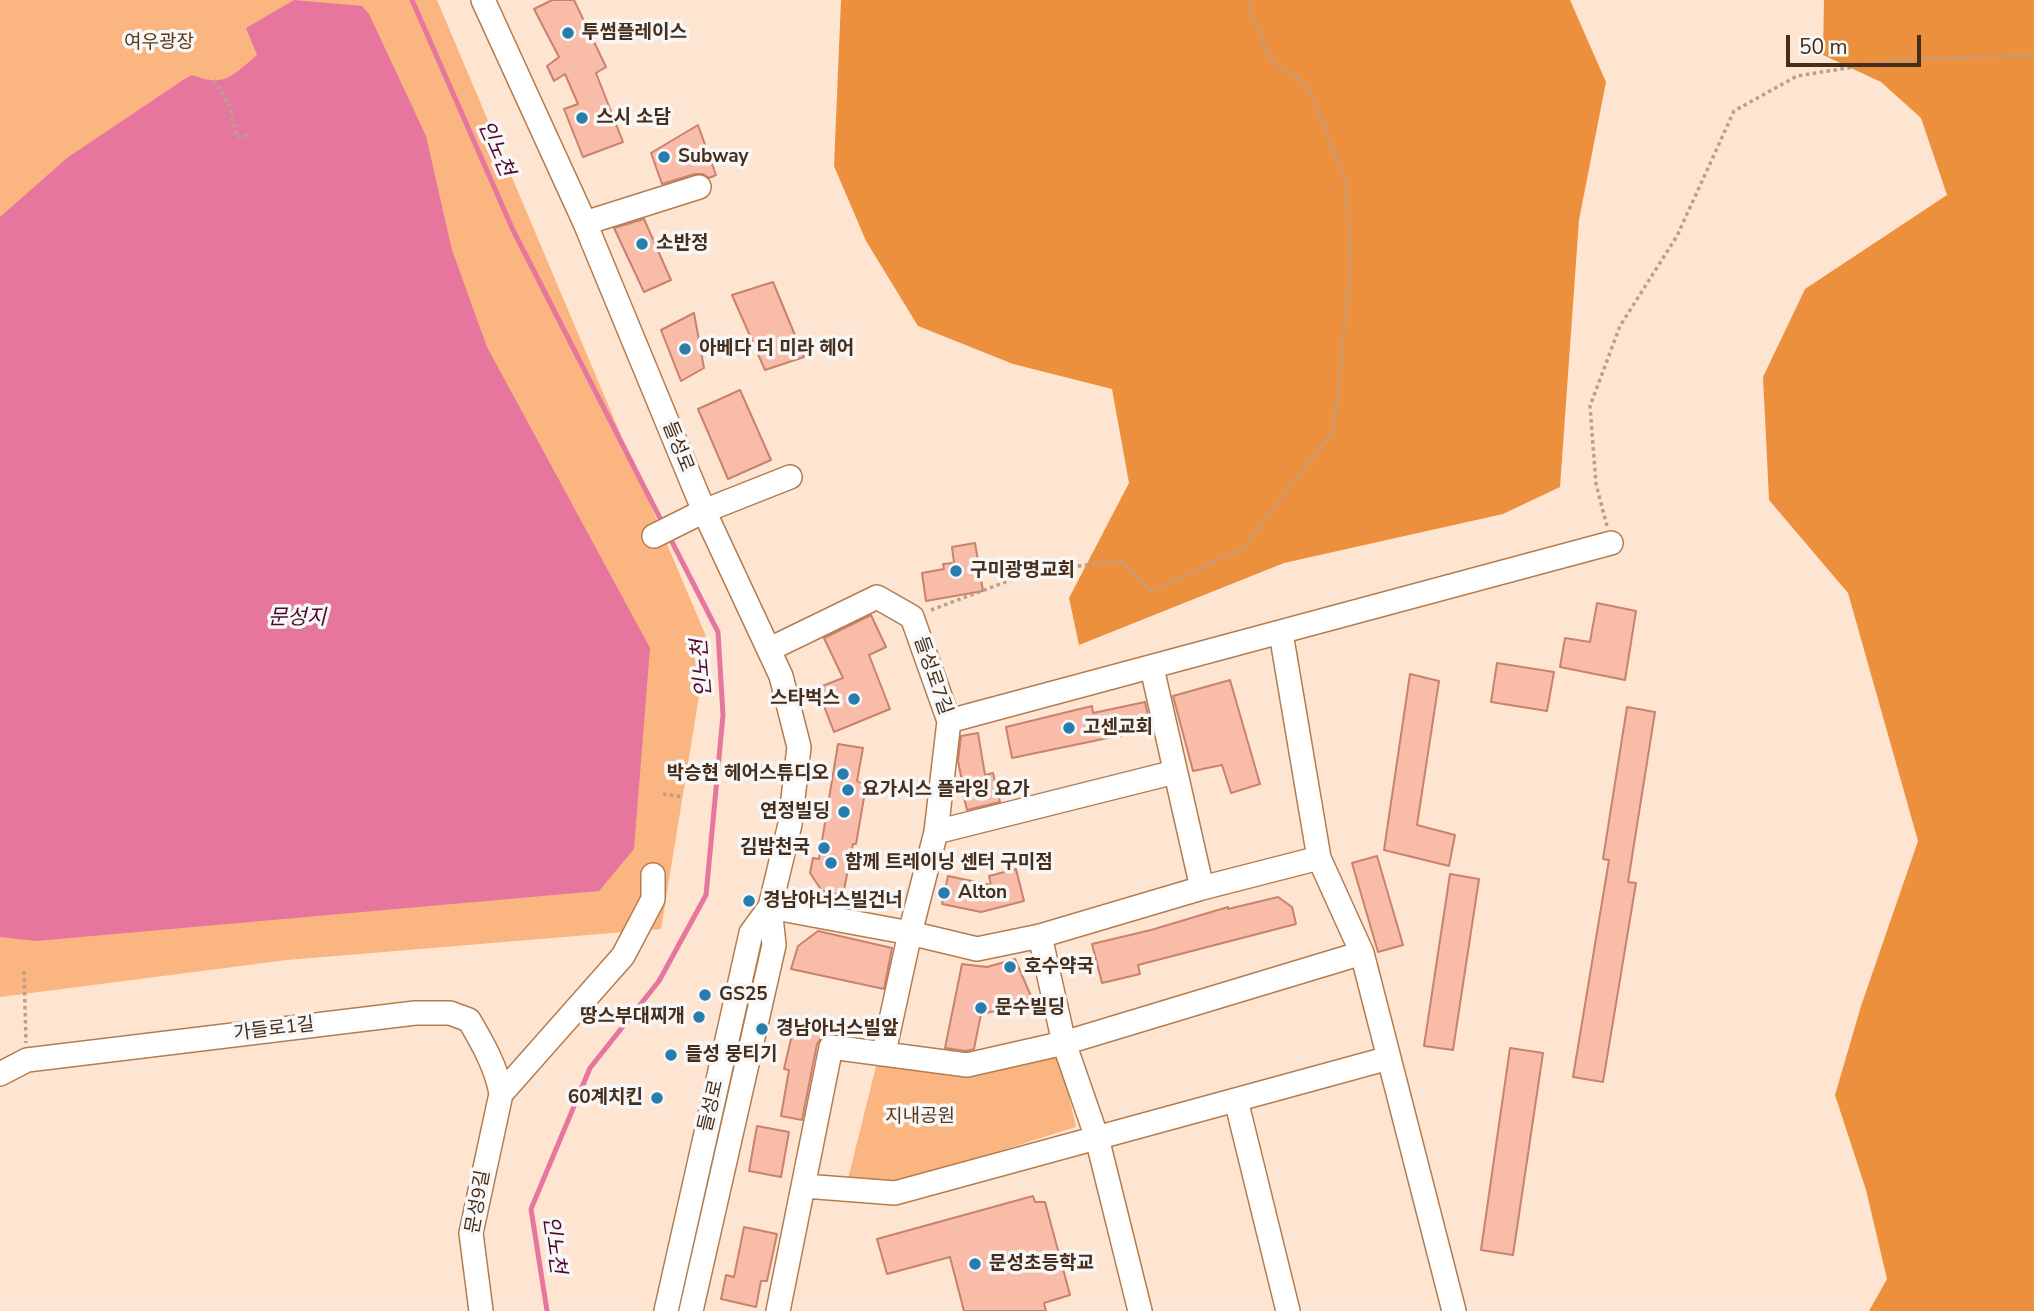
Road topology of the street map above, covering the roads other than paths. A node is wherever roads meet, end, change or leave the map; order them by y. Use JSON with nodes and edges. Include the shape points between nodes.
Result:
{"nodes":[{"id":1,"x":483,"y":0,"type":"edge"},
{"id":2,"x":699,"y":187,"type":"dead end"},
{"id":3,"x":585,"y":223,"type":"junction"},
{"id":4,"x":790,"y":477,"type":"dead end"},
{"id":5,"x":704,"y":511,"type":"junction"},
{"id":6,"x":654,"y":536,"type":"dead end"},
{"id":7,"x":1611,"y":543,"type":"road end"},
{"id":8,"x":1280,"y":633,"type":"junction"},
{"id":9,"x":770,"y":649,"type":"junction"},
{"id":10,"x":1152,"y":668,"type":"junction"},
{"id":11,"x":949,"y":722,"type":"junction"},
{"id":12,"x":1175,"y":772,"type":"junction"},
{"id":13,"x":936,"y":832,"type":"junction"},
{"id":14,"x":1319,"y":858,"type":"junction"},
{"id":15,"x":653,"y":875,"type":"dead end"},
{"id":16,"x":1202,"y":888,"type":"junction"},
{"id":17,"x":770,"y":907,"type":"junction"},
{"id":18,"x":910,"y":933,"type":"junction"},
{"id":19,"x":1040,"y":936,"type":"junction"},
{"id":20,"x":1362,"y":953,"type":"junction"},
{"id":21,"x":1064,"y":1043,"type":"junction"},
{"id":22,"x":884,"y":1052,"type":"junction"},
{"id":23,"x":1389,"y":1058,"type":"junction"},
{"id":24,"x":0,"y":1074,"type":"edge"},
{"id":25,"x":501,"y":1094,"type":"junction"},
{"id":26,"x":1236,"y":1100,"type":"junction"},
{"id":27,"x":1097,"y":1138,"type":"junction"},
{"id":28,"x":804,"y":1185,"type":"junction"},
{"id":29,"x":481,"y":1311,"type":"edge"},
{"id":30,"x":666,"y":1311,"type":"edge"},
{"id":31,"x":691,"y":1311,"type":"edge"},
{"id":32,"x":778,"y":1311,"type":"edge"},
{"id":33,"x":1140,"y":1311,"type":"edge"},
{"id":34,"x":1289,"y":1311,"type":"edge"},
{"id":35,"x":1454,"y":1311,"type":"edge"}],
"edges":[{"from":1,"to":3,"type":"street","name":"들성로"},
{"from":2,"to":3,"type":"street"},
{"from":3,"to":5,"type":"street","name":"들성로"},
{"from":4,"to":5,"type":"street"},
{"from":5,"to":6,"type":"street"},
{"from":5,"to":9,"type":"street","name":"들성로"},
{"from":7,"to":8,"type":"street"},
{"from":8,"to":10,"type":"street"},
{"from":8,"to":14,"type":"street"},
{"from":9,"to":11,"type":"street","name":"들성로7길","via":[[877,597],[912,617]]},
{"from":9,"to":17,"type":"street","name":"들성로","via":[[799,747],[790,824]]},
{"from":10,"to":11,"type":"street"},
{"from":10,"to":12,"type":"street"},
{"from":11,"to":13,"type":"street","name":"들성로7길"},
{"from":12,"to":13,"type":"street"},
{"from":12,"to":16,"type":"street"},
{"from":13,"to":18,"type":"street","name":"들성로7길"},
{"from":14,"to":16,"type":"street"},
{"from":14,"to":20,"type":"street"},
{"from":15,"to":25,"type":"street","via":[[653,899],[623,956]]},
{"from":16,"to":19,"type":"street"},
{"from":17,"to":18,"type":"street"},
{"from":17,"to":30,"type":"street","name":"들성로","via":[[751,933]]},
{"from":17,"to":31,"type":"street","name":"들성로","via":[[774,946]]},
{"from":18,"to":19,"type":"street","via":[[977,950]]},
{"from":18,"to":22,"type":"street","name":"들성로7길"},
{"from":19,"to":21,"type":"street"},
{"from":20,"to":21,"type":"street"},
{"from":20,"to":23,"type":"street"},
{"from":21,"to":22,"type":"street","via":[[967,1065]]},
{"from":21,"to":27,"type":"street"},
{"from":22,"to":28,"type":"street","via":[[831,1047]]},
{"from":23,"to":26,"type":"street"},
{"from":23,"to":35,"type":"street"},
{"from":24,"to":25,"type":"street","name":"가들로1길","via":[[27,1060],[415,1013],[450,1013],[469,1020]]},
{"from":25,"to":29,"type":"street","name":"문성9길","via":[[471,1233]]},
{"from":26,"to":27,"type":"street"},
{"from":26,"to":34,"type":"street"},
{"from":27,"to":28,"type":"street","via":[[895,1193]]},
{"from":27,"to":33,"type":"street"},
{"from":28,"to":32,"type":"street"}]}
